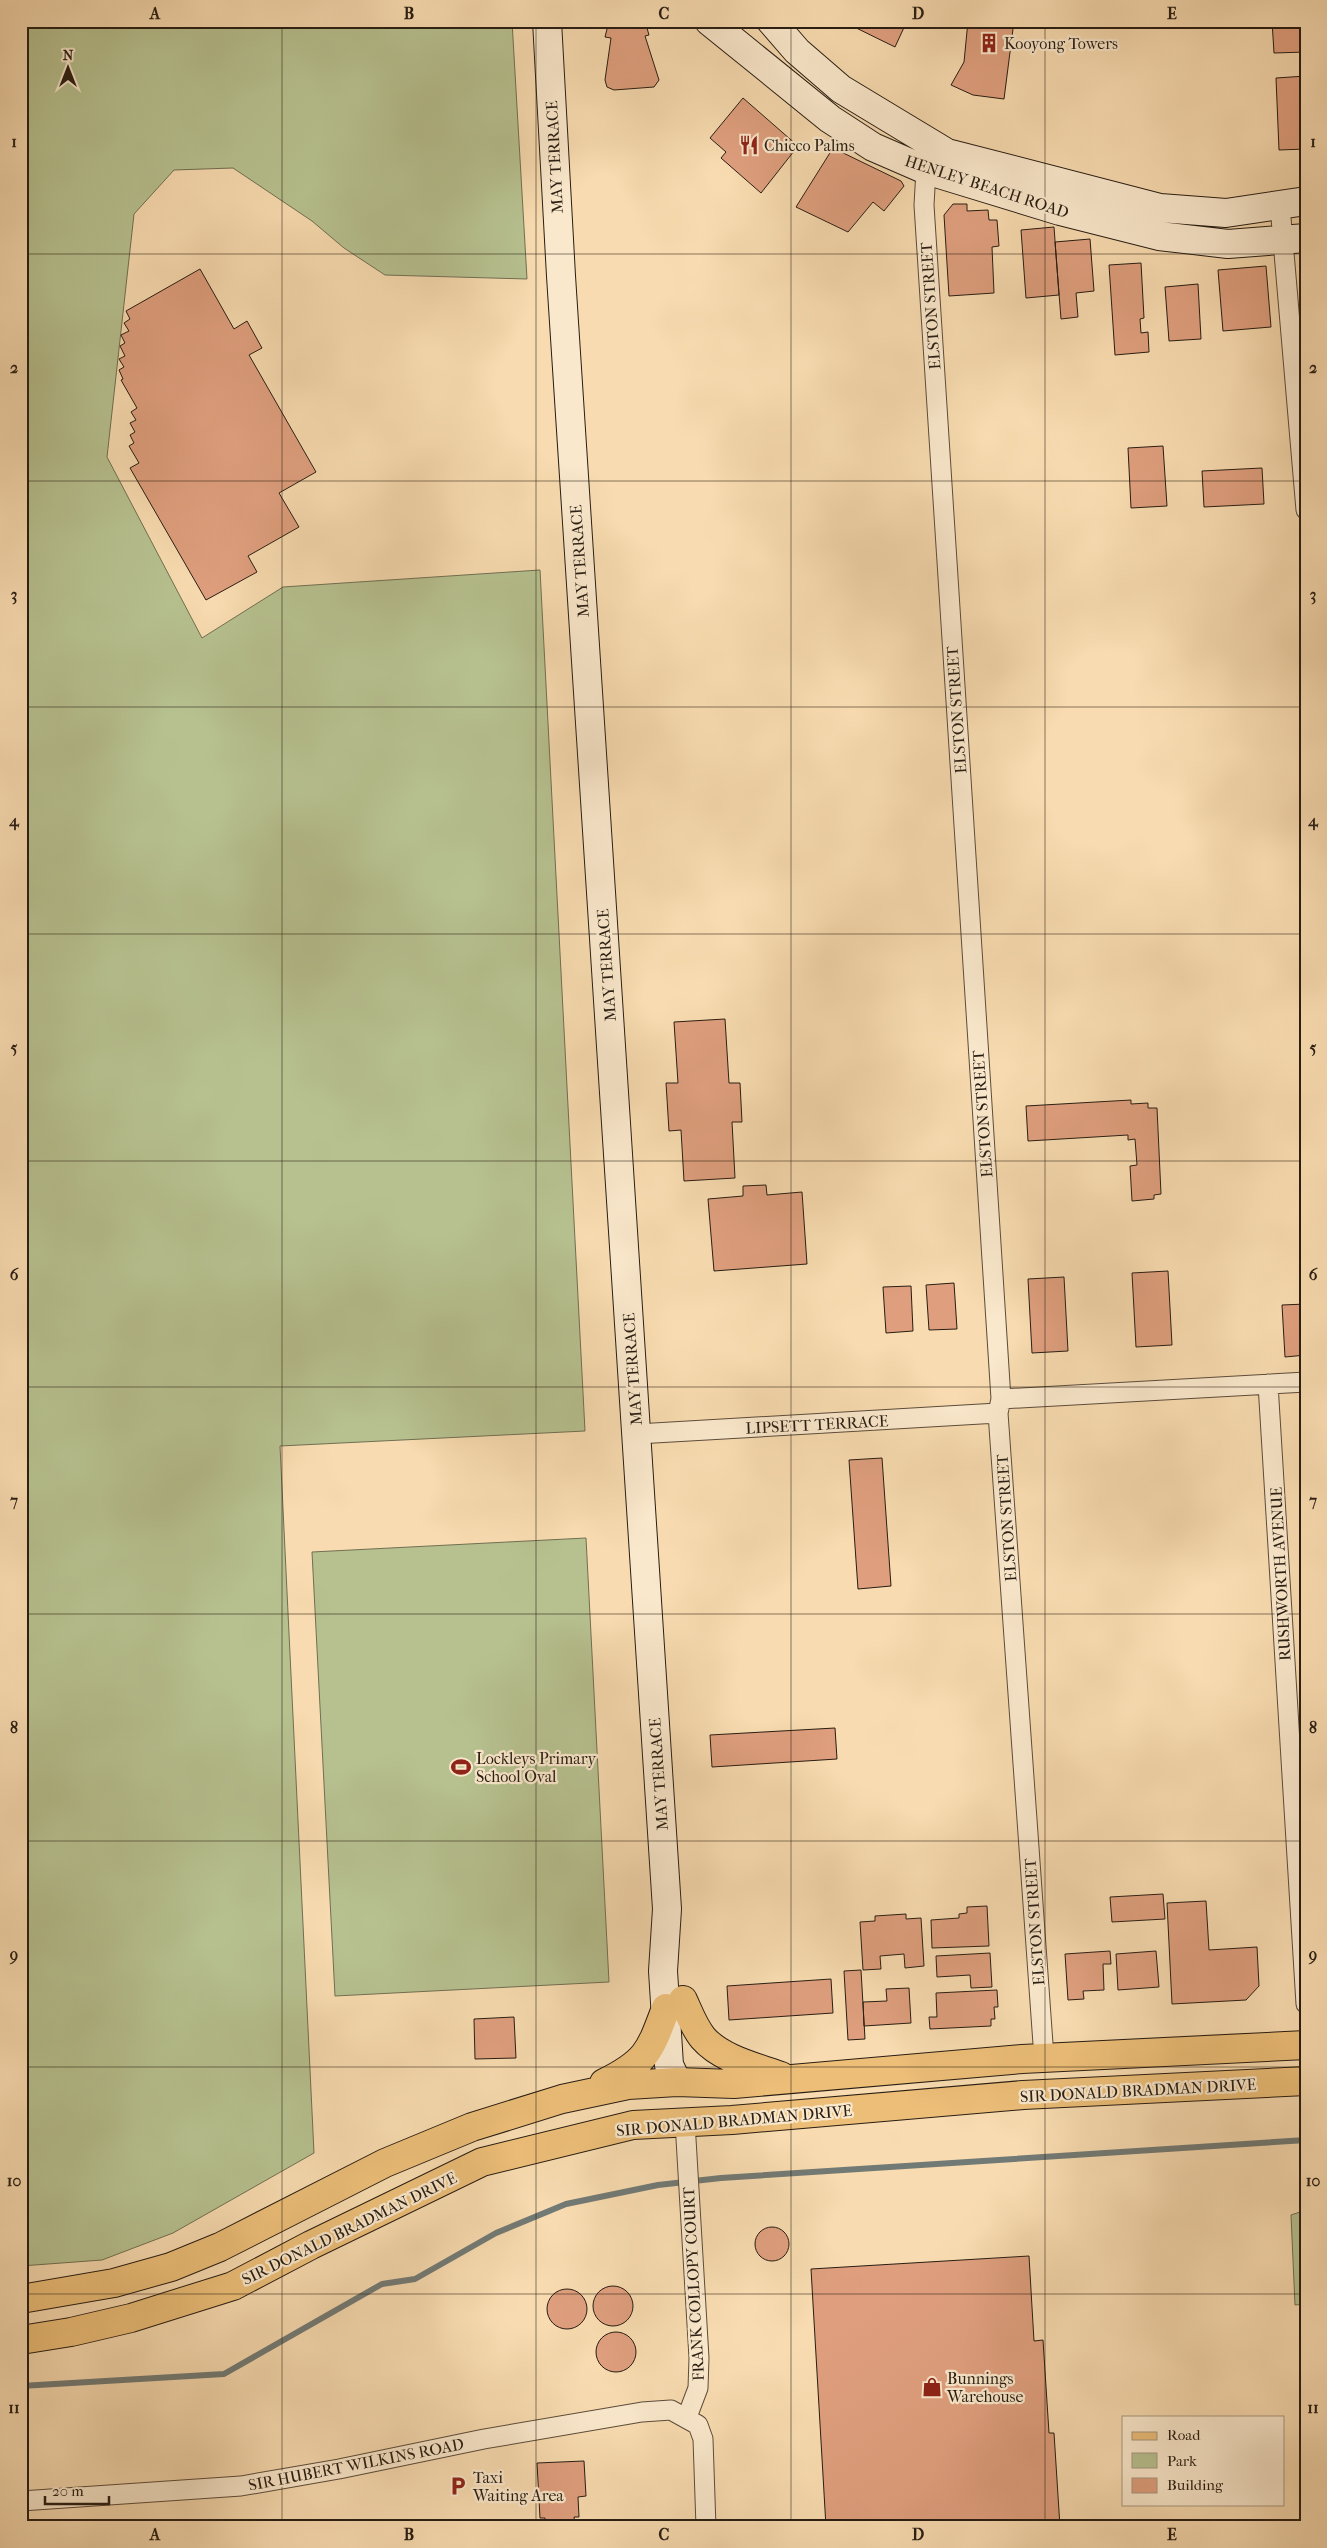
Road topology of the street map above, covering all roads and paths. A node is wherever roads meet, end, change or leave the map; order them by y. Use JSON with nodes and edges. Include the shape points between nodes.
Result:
{"nodes":[{"id":1,"x":771,"y":21,"type":"edge"},
{"id":2,"x":786,"y":21,"type":"edge"},
{"id":3,"x":546,"y":22,"type":"edge"},
{"id":4,"x":719,"y":25,"type":"edge"},
{"id":5,"x":797,"y":51,"type":"junction"},
{"id":6,"x":926,"y":170,"type":"junction"},
{"id":7,"x":1293,"y":204,"type":"edge"},
{"id":8,"x":1294,"y":239,"type":"edge"},
{"id":9,"x":1306,"y":510,"type":"edge"},
{"id":10,"x":1306,"y":1382,"type":"edge"},
{"id":11,"x":1268,"y":1384,"type":"junction"},
{"id":12,"x":999,"y":1406,"type":"junction"},
{"id":13,"x":636,"y":1434,"type":"junction"},
{"id":14,"x":674,"y":2004,"type":"junction"},
{"id":15,"x":1306,"y":2004,"type":"edge"},
{"id":16,"x":1306,"y":2045,"type":"edge"},
{"id":17,"x":1044,"y":2058,"type":"junction"},
{"id":18,"x":785,"y":2078,"type":"junction"},
{"id":19,"x":1306,"y":2081,"type":"edge"},
{"id":20,"x":677,"y":2082,"type":"junction"},
{"id":21,"x":576,"y":2096,"type":"junction"},
{"id":22,"x":761,"y":2117,"type":"junction"},
{"id":23,"x":685,"y":2122,"type":"junction"},
{"id":24,"x":633,"y":2125,"type":"junction"},
{"id":25,"x":21,"y":2299,"type":"edge"},
{"id":26,"x":21,"y":2340,"type":"edge"},
{"id":27,"x":687,"y":2417,"type":"junction"},
{"id":28,"x":21,"y":2501,"type":"edge"},
{"id":29,"x":706,"y":2527,"type":"edge"}],
"edges":[{"from":1,"to":5,"type":"street","name":"HENLEY BEACH ROAD"},
{"from":2,"to":5,"type":"street"},
{"from":3,"to":13,"type":"street","name":"MAY TERRACE"},
{"from":4,"to":6,"type":"street","name":"HENLEY BEACH ROAD","via":[[830,119],[874,147]]},
{"from":5,"to":7,"type":"street","name":"HENLEY BEACH ROAD","via":[[841,89],[947,153],[1160,208],[1226,213]]},
{"from":6,"to":8,"type":"street","name":"HENLEY BEACH ROAD","via":[[1060,211],[1159,236],[1228,244]]},
{"from":6,"to":12,"type":"street","name":"ELSTON STREET","via":[[924,205]]},
{"from":7,"to":8,"type":"street"},
{"from":8,"to":9,"type":"street"},
{"from":10,"to":11,"type":"street","name":"LIPSETT TERRACE"},
{"from":11,"to":12,"type":"street","name":"LIPSETT TERRACE"},
{"from":11,"to":15,"type":"street","name":"RUSHWORTH AVENUE"},
{"from":12,"to":13,"type":"street","name":"LIPSETT TERRACE"},
{"from":12,"to":17,"type":"street","name":"ELSTON STREET"},
{"from":13,"to":14,"type":"street","name":"MAY TERRACE","via":[[667,1909],[664,1971]]},
{"from":14,"to":18,"type":"main road","via":[[710,2045]]},
{"from":14,"to":20,"type":"street","name":"MAY TERRACE","via":[[686,2064]]},
{"from":14,"to":21,"type":"main road","via":[[639,2063]]},
{"from":16,"to":17,"type":"main road"},
{"from":17,"to":18,"type":"main road"},
{"from":18,"to":20,"type":"main road","via":[[734,2084]]},
{"from":19,"to":22,"type":"main road","name":"SIR DONALD BRADMAN DRIVE","via":[[1023,2095]]},
{"from":20,"to":21,"type":"main road","via":[[628,2085]]},
{"from":20,"to":22,"type":"main road","via":[[705,2100]]},
{"from":20,"to":24,"type":"main road"},
{"from":21,"to":25,"type":"main road","via":[[472,2127],[385,2163],[220,2248],[171,2267],[114,2283]]},
{"from":22,"to":23,"type":"main road","name":"SIR DONALD BRADMAN DRIVE"},
{"from":23,"to":24,"type":"main road","name":"SIR DONALD BRADMAN DRIVE"},
{"from":23,"to":27,"type":"street","name":"FRANK COLLOPY COURT","via":[[699,2358],[698,2388]]},
{"from":24,"to":26,"type":"main road","name":"SIR DONALD BRADMAN DRIVE","via":[[482,2162],[233,2286],[131,2318]]},
{"from":27,"to":28,"type":"street","name":"SIR HUBERT WILKINS ROAD","via":[[671,2410],[642,2412],[241,2486]]},
{"from":27,"to":29,"type":"street","via":[[698,2425],[703,2439]]}]}
